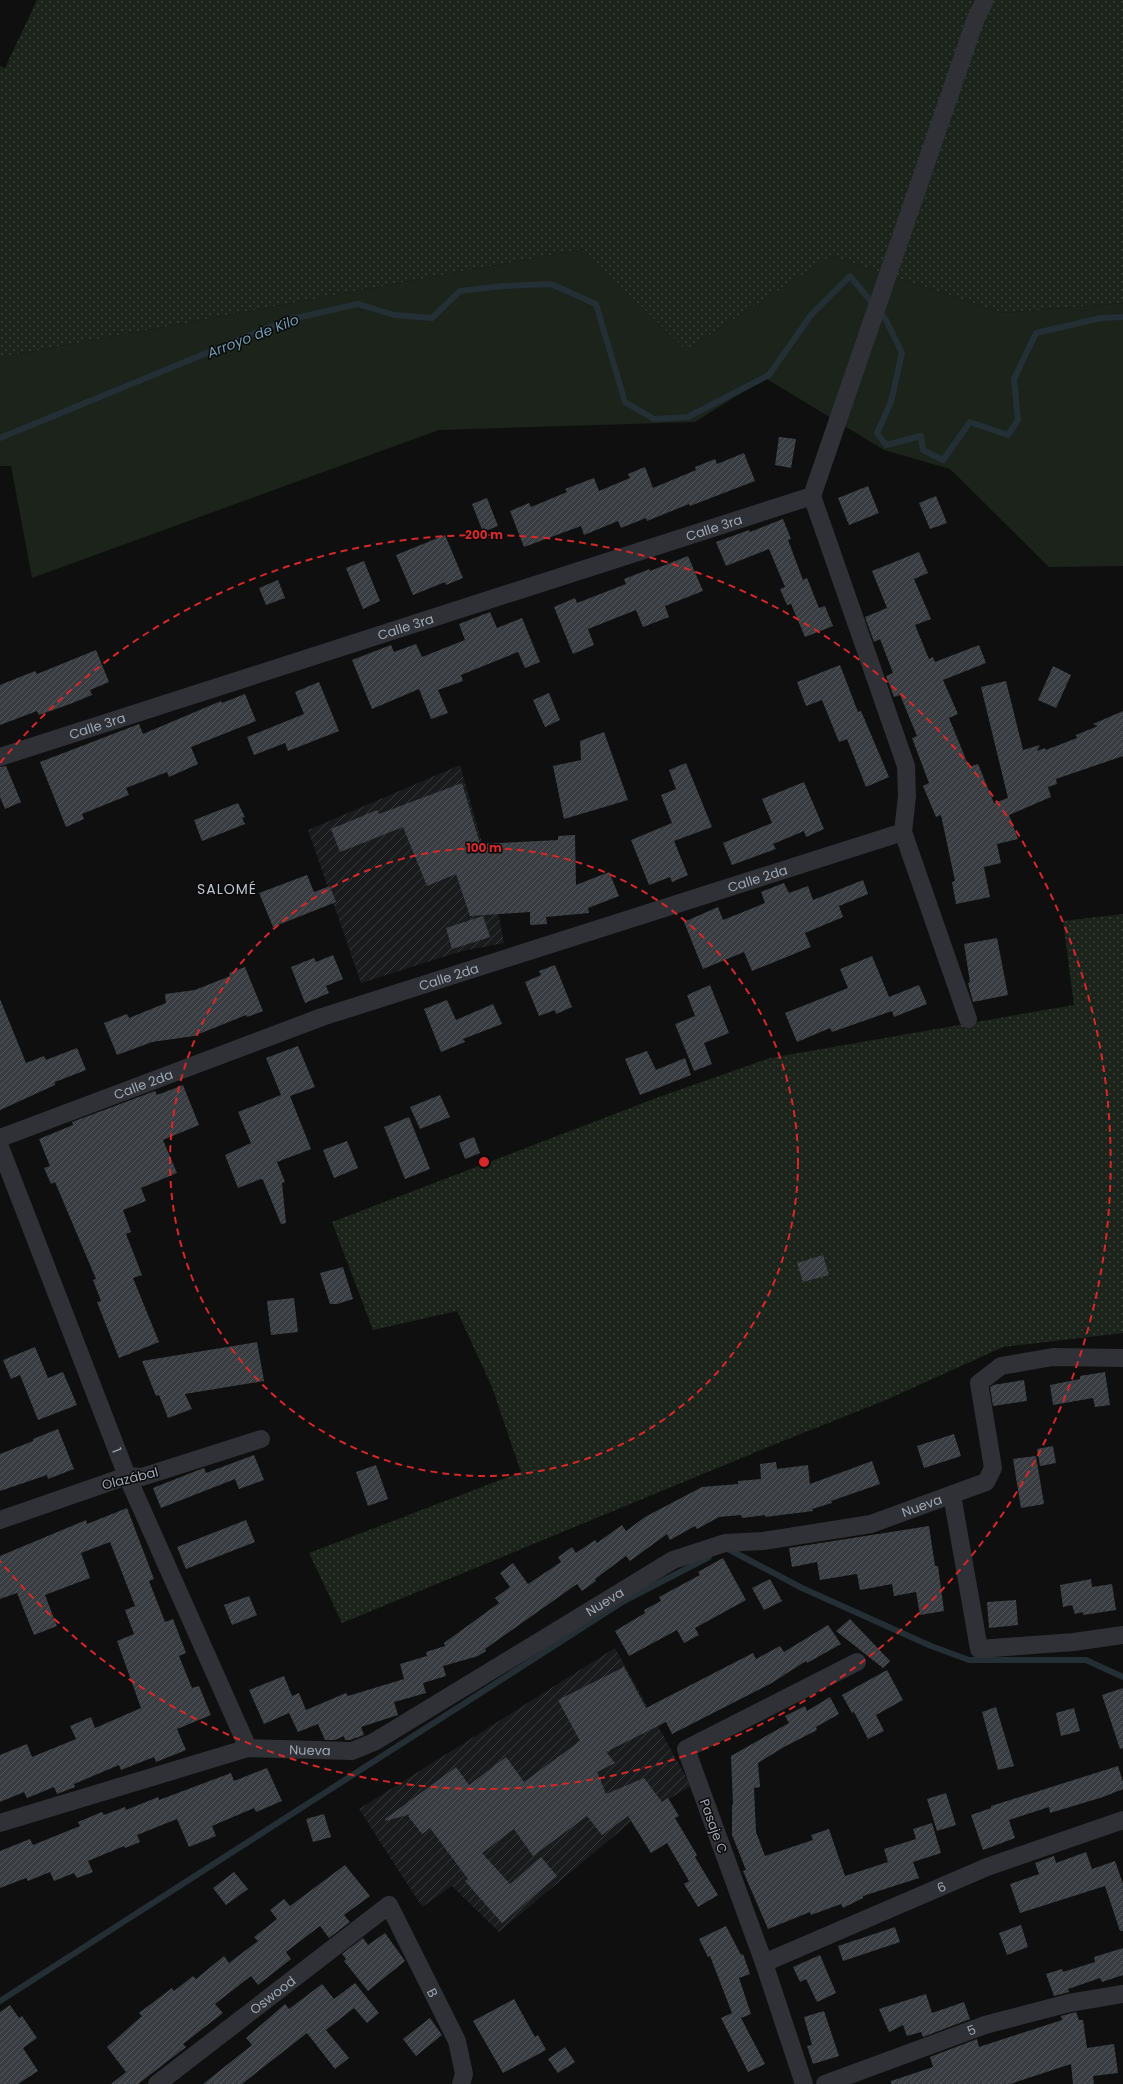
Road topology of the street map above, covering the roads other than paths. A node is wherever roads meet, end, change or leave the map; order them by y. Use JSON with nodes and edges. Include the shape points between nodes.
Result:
{"nodes":[{"id":1,"x":986,"y":0,"type":"edge"},
{"id":2,"x":812,"y":496,"type":"junction"},
{"id":3,"x":0,"y":757,"type":"edge"},
{"id":4,"x":903,"y":832,"type":"junction"},
{"id":5,"x":968,"y":1019,"type":"dead end"},
{"id":6,"x":0,"y":1138,"type":"edge"},
{"id":7,"x":0,"y":1147,"type":"edge"},
{"id":8,"x":1123,"y":1358,"type":"edge"},
{"id":9,"x":261,"y":1439,"type":"dead end"},
{"id":10,"x":127,"y":1476,"type":"junction"},
{"id":11,"x":952,"y":1495,"type":"junction"},
{"id":12,"x":0,"y":1520,"type":"edge"},
{"id":13,"x":1123,"y":1635,"type":"edge"},
{"id":14,"x":857,"y":1662,"type":"dead end"},
{"id":15,"x":248,"y":1748,"type":"junction"},
{"id":16,"x":1123,"y":1820,"type":"edge"},
{"id":17,"x":0,"y":1823,"type":"edge"},
{"id":18,"x":389,"y":1905,"type":"joint"},
{"id":19,"x":764,"y":1963,"type":"junction"},
{"id":20,"x":1123,"y":1994,"type":"edge"},
{"id":21,"x":157,"y":2084,"type":"edge"},
{"id":22,"x":461,"y":2084,"type":"edge"},
{"id":23,"x":804,"y":2084,"type":"edge"},
{"id":24,"x":825,"y":2084,"type":"edge"}],
"edges":[{"from":1,"to":2,"type":"street","via":[[976,18]]},
{"from":2,"to":3,"type":"street","name":"Calle 3ra"},
{"from":2,"to":4,"type":"street","via":[[906,766],[907,796]]},
{"from":4,"to":5,"type":"street"},
{"from":4,"to":6,"type":"street","name":"Calle 2da","via":[[322,1017]]},
{"from":7,"to":10,"type":"street","name":"1"},
{"from":8,"to":11,"type":"street","name":"Nueva","via":[[1053,1357],[1001,1366],[979,1383],[993,1468],[986,1482]]},
{"from":9,"to":10,"type":"street","name":"Olazábal","via":[[142,1477]]},
{"from":10,"to":12,"type":"street","name":"Olazábal"},
{"from":10,"to":15,"type":"street","name":"1"},
{"from":11,"to":13,"type":"street","via":[[979,1649],[1074,1642]]},
{"from":11,"to":15,"type":"street","name":"Nueva","via":[[871,1524],[763,1541],[725,1543],[673,1560],[374,1742],[352,1751]]},
{"from":14,"to":19,"type":"street","name":"Pasaje C","via":[[686,1749]]},
{"from":15,"to":17,"type":"street","name":"Nueva"},
{"from":16,"to":19,"type":"street","name":"6","via":[[986,1867]]},
{"from":18,"to":21,"type":"street","name":"Oswood"},
{"from":18,"to":22,"type":"street","name":"B","via":[[457,2041],[464,2074]]},
{"from":19,"to":23,"type":"street","name":"Pasaje C"},
{"from":20,"to":24,"type":"street","name":"5","via":[[1069,2003],[985,2025]]}]}
